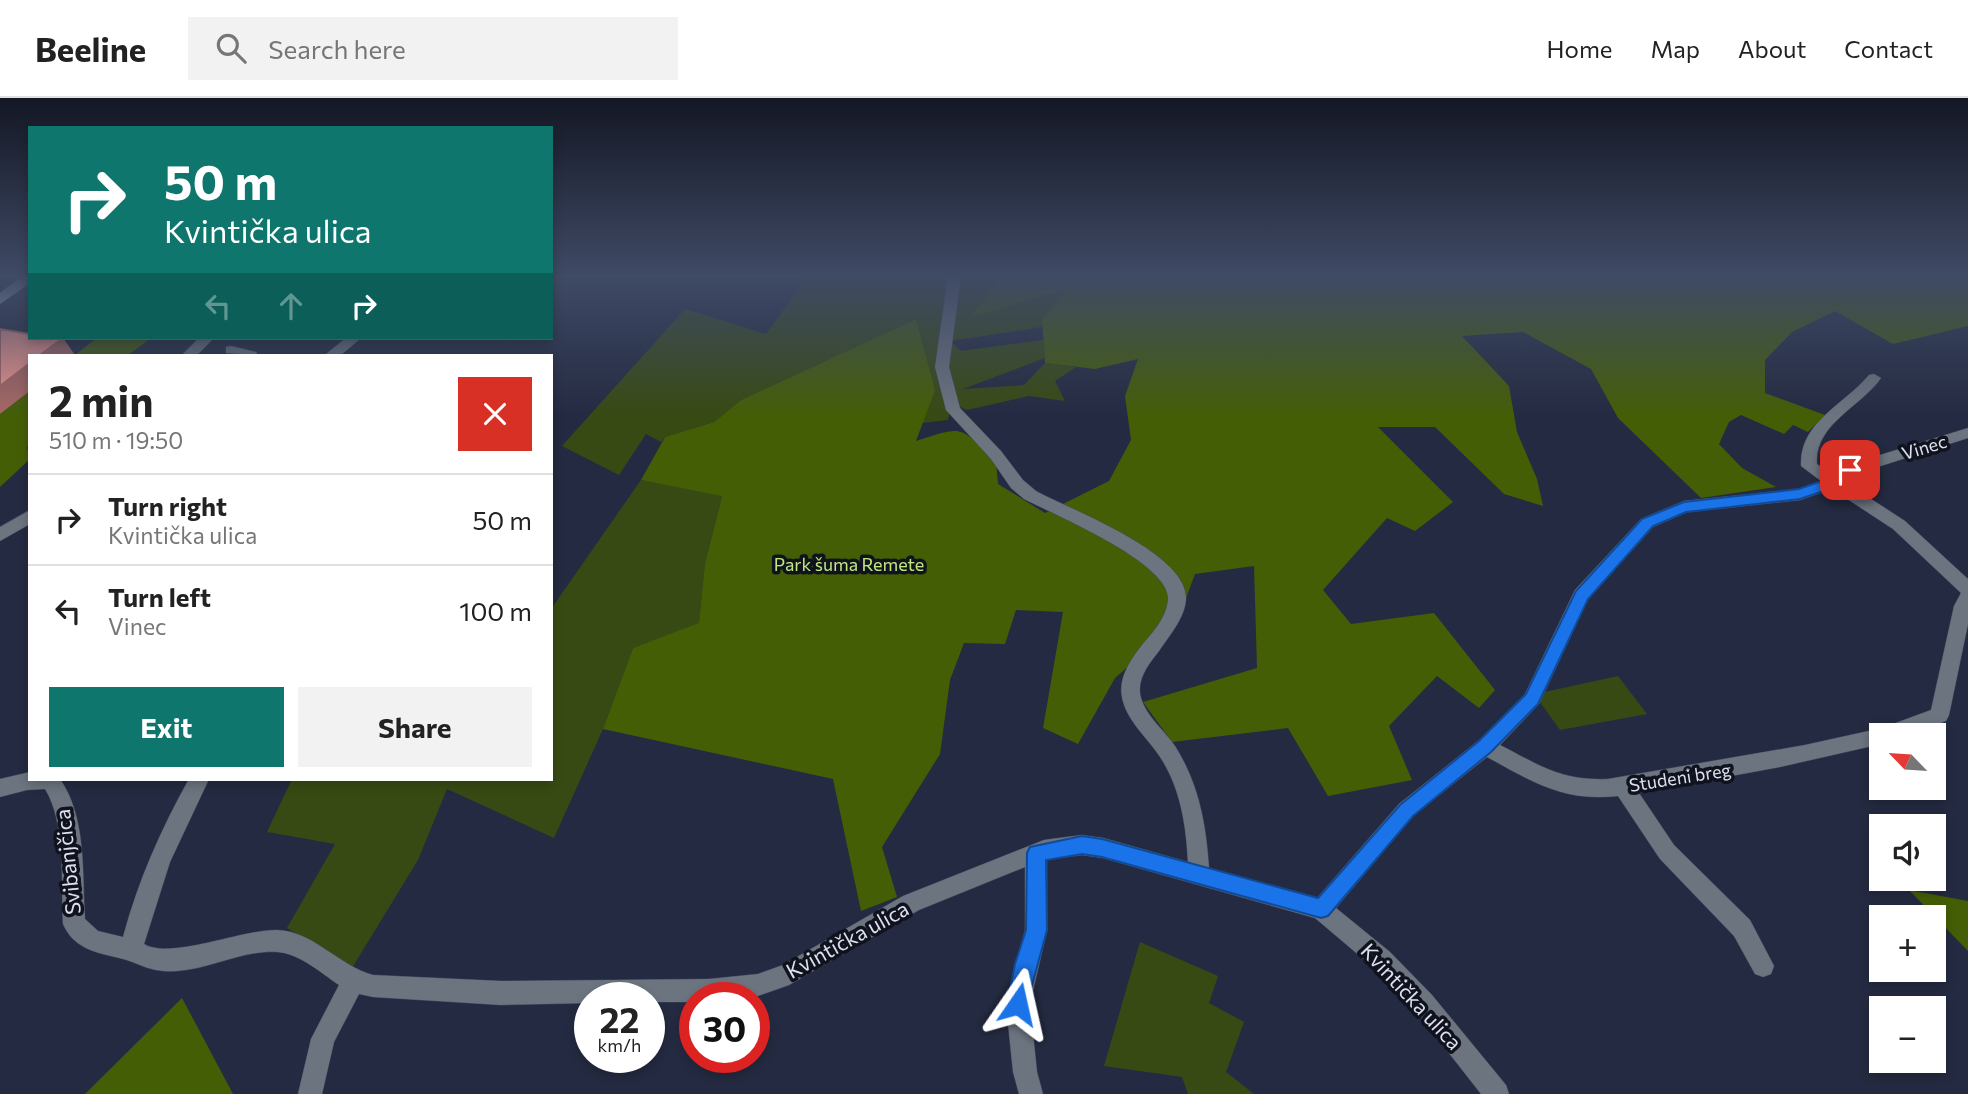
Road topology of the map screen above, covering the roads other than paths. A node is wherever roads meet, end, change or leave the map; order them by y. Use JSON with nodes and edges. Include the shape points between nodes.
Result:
{"nodes":[{"id":1,"x":948,"y":322,"type":"edge"},
{"id":2,"x":205,"y":340,"type":"edge"},
{"id":3,"x":351,"y":340,"type":"edge"},
{"id":4,"x":231,"y":350,"type":"dead end"},
{"id":5,"x":190,"y":354,"type":"edge"},
{"id":6,"x":247,"y":354,"type":"edge"},
{"id":7,"x":333,"y":354,"type":"edge"},
{"id":8,"x":1874,"y":378,"type":"dead end"},
{"id":9,"x":1968,"y":433,"type":"edge"},
{"id":10,"x":1835,"y":482,"type":"junction"},
{"id":11,"x":28,"y":517,"type":"edge"},
{"id":12,"x":0,"y":535,"type":"edge"},
{"id":13,"x":1968,"y":589,"type":"edge"},
{"id":14,"x":1968,"y":596,"type":"edge"},
{"id":15,"x":1918,"y":723,"type":"edge"},
{"id":16,"x":1869,"y":740,"type":"edge"},
{"id":17,"x":1485,"y":747,"type":"junction"},
{"id":18,"x":28,"y":781,"type":"edge"},
{"id":19,"x":51,"y":781,"type":"edge"},
{"id":20,"x":198,"y":781,"type":"edge"},
{"id":21,"x":1623,"y":787,"type":"junction"},
{"id":22,"x":0,"y":788,"type":"edge"},
{"id":23,"x":1037,"y":853,"type":"junction"},
{"id":24,"x":1199,"y":876,"type":"junction"},
{"id":25,"x":1321,"y":909,"type":"junction"},
{"id":26,"x":131,"y":949,"type":"junction"},
{"id":27,"x":1763,"y":966,"type":"dead end"},
{"id":28,"x":353,"y":981,"type":"junction"},
{"id":29,"x":310,"y":1094,"type":"edge"},
{"id":30,"x":1031,"y":1094,"type":"edge"},
{"id":31,"x":1497,"y":1094,"type":"edge"}],
"edges":[{"from":1,"to":24,"type":"street","via":[[942,367],[956,416],[1030,495],[1144,554],[1174,582],[1175,609],[1131,680],[1130,694],[1170,755],[1193,804]]},
{"from":2,"to":5,"type":"street"},
{"from":3,"to":7,"type":"street"},
{"from":4,"to":6,"type":"street"},
{"from":8,"to":10,"type":"street","via":[[1811,439],[1809,466]]},
{"from":9,"to":10,"type":"street","name":"Vinec","via":[[1850,470]]},
{"from":10,"to":13,"type":"street","via":[[1899,525]]},
{"from":10,"to":17,"type":"street","name":"Vinec","via":[[1800,494],[1684,507],[1647,523],[1581,595],[1532,699]]},
{"from":11,"to":12,"type":"street"},
{"from":14,"to":15,"type":"street","name":"Studeni breg","via":[[1939,715]]},
{"from":16,"to":21,"type":"street","name":"Studeni breg","via":[[1789,759]]},
{"from":17,"to":21,"type":"street","name":"Studeni breg","via":[[1565,786]]},
{"from":17,"to":25,"type":"street","name":"Vinec","via":[[1406,810]]},
{"from":18,"to":22,"type":"street","name":"Svibanjčica"},
{"from":19,"to":26,"type":"street","name":"Svibanjčica","via":[[58,789],[70,846],[74,924],[92,941]]},
{"from":20,"to":26,"type":"street","via":[[143,900]]},
{"from":21,"to":27,"type":"street","via":[[1667,852],[1742,928]]},
{"from":23,"to":24,"type":"street","name":"Kvintička ulica","via":[[1092,846]]},
{"from":23,"to":28,"type":"street","name":"Kvintička ulica","via":[[911,903],[833,951],[758,985],[501,993]]},
{"from":23,"to":30,"type":"street","via":[[1037,930],[1018,1004]]},
{"from":24,"to":25,"type":"street","name":"Kvintička ulica"},
{"from":25,"to":31,"type":"street","name":"Kvintička ulica","via":[[1343,924],[1424,1003]]},
{"from":26,"to":28,"type":"street","name":"Kvintička ulica","via":[[148,959],[179,960],[250,942],[279,941],[307,951]]},
{"from":28,"to":29,"type":"street","via":[[323,1040]]}]}
